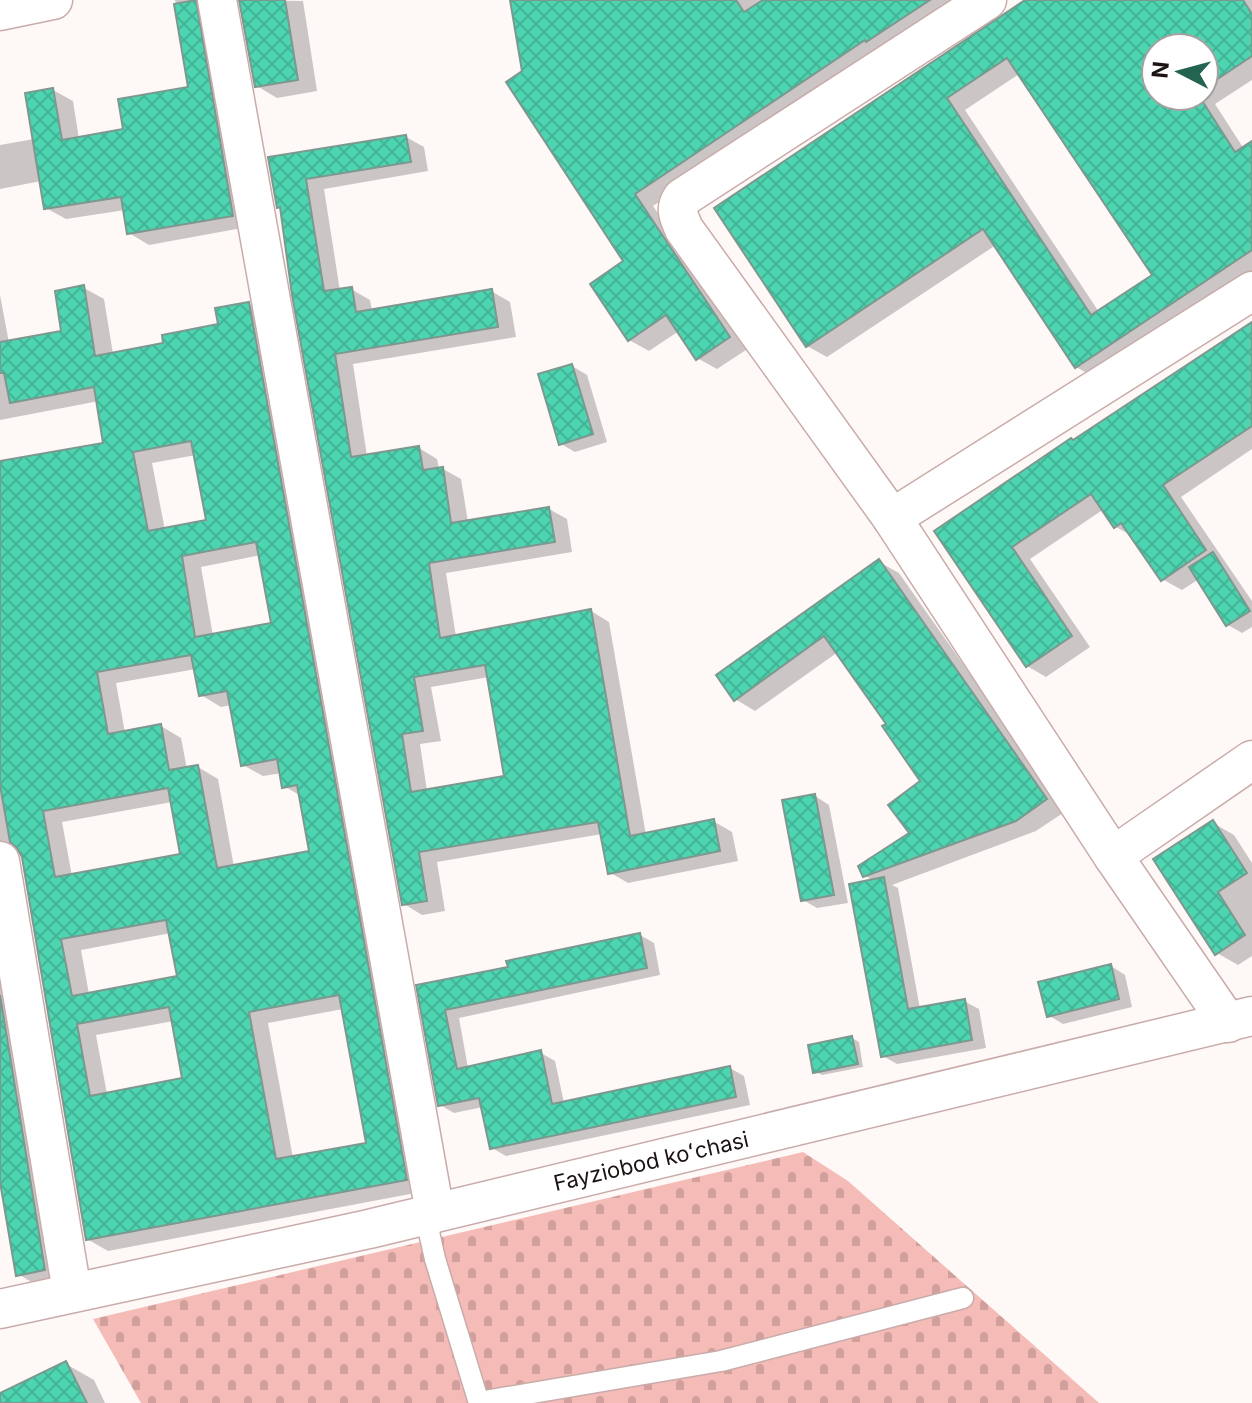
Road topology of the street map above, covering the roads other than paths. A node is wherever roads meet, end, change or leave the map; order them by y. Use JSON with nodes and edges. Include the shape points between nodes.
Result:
{"nodes":[{"id":1,"x":53,"y":0,"type":"edge"},
{"id":2,"x":217,"y":0,"type":"edge"},
{"id":3,"x":987,"y":0,"type":"edge"},
{"id":4,"x":0,"y":11,"type":"edge"},
{"id":5,"x":1252,"y":291,"type":"edge"},
{"id":6,"x":892,"y":518,"type":"junction"},
{"id":7,"x":1252,"y":760,"type":"edge"},
{"id":8,"x":1113,"y":856,"type":"junction"},
{"id":9,"x":0,"y":861,"type":"edge"},
{"id":10,"x":1240,"y":1020,"type":"edge"},
{"id":11,"x":430,"y":1214,"type":"junction"},
{"id":12,"x":72,"y":1292,"type":"junction"},
{"id":13,"x":963,"y":1298,"type":"dead end"},
{"id":14,"x":0,"y":1309,"type":"edge"},
{"id":15,"x":479,"y":1402,"type":"edge"}],
"edges":[{"from":1,"to":4,"type":"street"},
{"from":2,"to":11,"type":"street"},
{"from":3,"to":6,"type":"street","name":"Fayziobod koʻchasi","via":[[677,204],[684,229]]},
{"from":5,"to":6,"type":"street"},
{"from":6,"to":8,"type":"street","name":"Fayziobod koʻchasi"},
{"from":7,"to":8,"type":"street"},
{"from":8,"to":10,"type":"street","name":"Fayziobod koʻchasi"},
{"from":9,"to":12,"type":"street"},
{"from":10,"to":11,"type":"street","name":"Fayziobod koʻchasi"},
{"from":11,"to":12,"type":"street","name":"Fayziobod koʻchasi"},
{"from":11,"to":15,"type":"lane","via":[[435,1259]]},
{"from":12,"to":14,"type":"street","name":"Fayziobod koʻchasi"},
{"from":13,"to":15,"type":"lane","via":[[721,1361]]}]}
